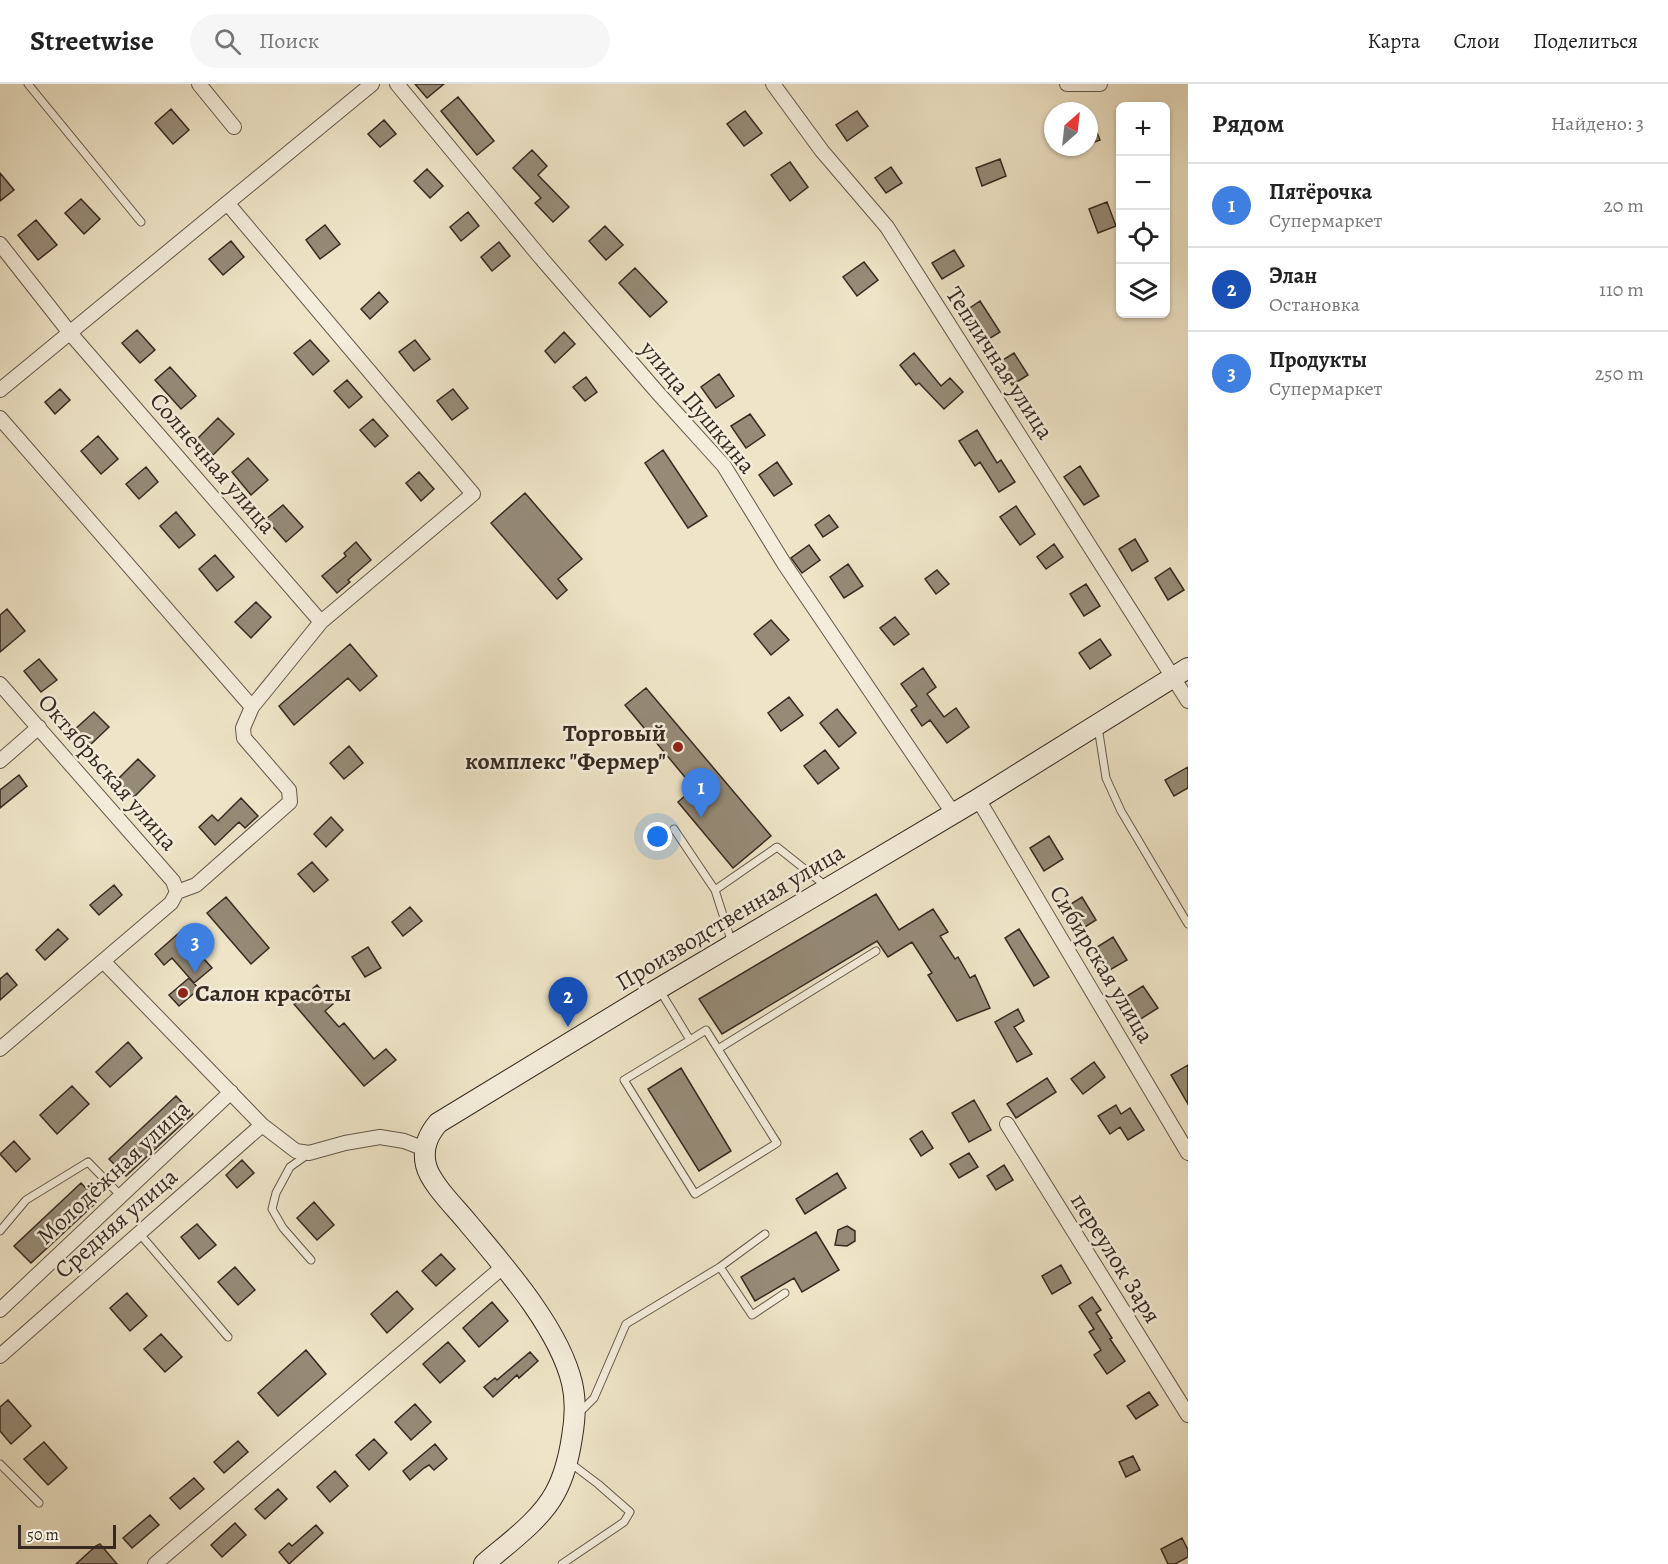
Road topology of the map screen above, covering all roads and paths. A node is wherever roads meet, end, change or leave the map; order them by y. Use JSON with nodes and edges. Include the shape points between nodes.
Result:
{"nodes":[{"id":1,"x":28,"y":84,"type":"edge"},
{"id":2,"x":199,"y":84,"type":"edge"},
{"id":3,"x":372,"y":84,"type":"edge"},
{"id":4,"x":397,"y":84,"type":"edge"},
{"id":5,"x":773,"y":84,"type":"edge"},
{"id":6,"x":1067,"y":84,"type":"edge"},
{"id":7,"x":1100,"y":84,"type":"edge"},
{"id":8,"x":234,"y":127,"type":"dead end"},
{"id":9,"x":228,"y":204,"type":"junction"},
{"id":10,"x":141,"y":222,"type":"dead end"},
{"id":11,"x":0,"y":244,"type":"edge"},
{"id":12,"x":70,"y":333,"type":"junction"},
{"id":13,"x":0,"y":390,"type":"edge"},
{"id":14,"x":0,"y":418,"type":"edge"},
{"id":15,"x":321,"y":622,"type":"junction"},
{"id":16,"x":1181,"y":672,"type":"edge"},
{"id":17,"x":0,"y":684,"type":"edge"},
{"id":18,"x":1188,"y":701,"type":"edge"},
{"id":19,"x":252,"y":707,"type":"junction"},
{"id":20,"x":1098,"y":724,"type":"junction"},
{"id":21,"x":39,"y":727,"type":"junction"},
{"id":22,"x":0,"y":761,"type":"edge"},
{"id":23,"x":978,"y":798,"type":"junction"},
{"id":24,"x":953,"y":813,"type":"junction"},
{"id":25,"x":674,"y":829,"type":"dead end"},
{"id":26,"x":828,"y":887,"type":"junction"},
{"id":27,"x":716,"y":890,"type":"junction"},
{"id":28,"x":177,"y":892,"type":"junction"},
{"id":29,"x":1188,"y":924,"type":"edge"},
{"id":30,"x":733,"y":944,"type":"junction"},
{"id":31,"x":876,"y":951,"type":"dead end"},
{"id":32,"x":103,"y":961,"type":"junction"},
{"id":33,"x":658,"y":988,"type":"junction"},
{"id":34,"x":690,"y":1040,"type":"junction"},
{"id":35,"x":0,"y":1049,"type":"edge"},
{"id":36,"x":718,"y":1049,"type":"junction"},
{"id":37,"x":231,"y":1092,"type":"junction"},
{"id":38,"x":1006,"y":1124,"type":"dead end"},
{"id":39,"x":262,"y":1125,"type":"junction"},
{"id":40,"x":425,"y":1149,"type":"junction"},
{"id":41,"x":309,"y":1153,"type":"junction"},
{"id":42,"x":1188,"y":1153,"type":"edge"},
{"id":43,"x":121,"y":1196,"type":"junction"},
{"id":44,"x":0,"y":1231,"type":"edge"},
{"id":45,"x":139,"y":1233,"type":"junction"},
{"id":46,"x":765,"y":1234,"type":"dead end"},
{"id":47,"x":311,"y":1260,"type":"dead end"},
{"id":48,"x":504,"y":1266,"type":"junction"},
{"id":49,"x":720,"y":1267,"type":"junction"},
{"id":50,"x":785,"y":1293,"type":"dead end"},
{"id":51,"x":0,"y":1310,"type":"edge"},
{"id":52,"x":228,"y":1337,"type":"dead end"},
{"id":53,"x":0,"y":1356,"type":"edge"},
{"id":54,"x":1188,"y":1415,"type":"edge"},
{"id":55,"x":575,"y":1417,"type":"junction"},
{"id":56,"x":569,"y":1462,"type":"junction"},
{"id":57,"x":0,"y":1464,"type":"edge"},
{"id":58,"x":39,"y":1503,"type":"dead end"},
{"id":59,"x":155,"y":1564,"type":"edge"},
{"id":60,"x":485,"y":1564,"type":"edge"},
{"id":61,"x":562,"y":1564,"type":"edge"}],
"edges":[{"from":1,"to":10,"type":"lane"},
{"from":2,"to":8,"type":"street"},
{"from":3,"to":9,"type":"street"},
{"from":4,"to":24,"type":"street","name":"улица Пушкина","via":[[541,258],[724,466],[784,565]]},
{"from":5,"to":16,"type":"street","name":"Тепличная улица","via":[[822,151],[887,227]]},
{"from":6,"to":7,"type":"street"},
{"from":9,"to":12,"type":"street"},
{"from":9,"to":15,"type":"street","via":[[473,494]]},
{"from":11,"to":12,"type":"street","name":"Солнечная улица"},
{"from":12,"to":13,"type":"street"},
{"from":12,"to":15,"type":"street","name":"Солнечная улица"},
{"from":14,"to":19,"type":"street"},
{"from":15,"to":19,"type":"street"},
{"from":16,"to":18,"type":"street","name":"Тепличная улица"},
{"from":16,"to":20,"type":"street","name":"Производственная улица"},
{"from":17,"to":21,"type":"street","name":"Октябрьская улица"},
{"from":19,"to":28,"type":"street","via":[[243,728],[244,738],[289,790],[290,802],[196,885]]},
{"from":20,"to":23,"type":"street","name":"Производственная улица"},
{"from":20,"to":29,"type":"lane","via":[[1106,778],[1117,803]]},
{"from":21,"to":22,"type":"street"},
{"from":21,"to":28,"type":"street","name":"Октябрьская улица","via":[[173,881]]},
{"from":23,"to":24,"type":"street","name":"Производственная улица"},
{"from":23,"to":42,"type":"street","name":"Сибирская улица"},
{"from":24,"to":26,"type":"street","name":"Производственная улица"},
{"from":25,"to":27,"type":"lane"},
{"from":26,"to":27,"type":"lane","via":[[777,847]]},
{"from":26,"to":30,"type":"street","name":"Производственная улица"},
{"from":27,"to":30,"type":"lane"},
{"from":28,"to":32,"type":"street","via":[[171,903]]},
{"from":30,"to":33,"type":"street","name":"Производственная улица"},
{"from":31,"to":36,"type":"lane"},
{"from":32,"to":35,"type":"street"},
{"from":32,"to":37,"type":"street"},
{"from":33,"to":34,"type":"lane"},
{"from":33,"to":40,"type":"street","name":"Производственная улица","via":[[438,1123],[428,1135]]},
{"from":34,"to":36,"type":"lane","via":[[706,1030]]},
{"from":34,"to":36,"type":"lane","via":[[624,1080],[695,1194],[777,1143]]},
{"from":37,"to":39,"type":"street"},
{"from":37,"to":43,"type":"street","name":"Молодёжная улица"},
{"from":38,"to":54,"type":"street","name":"переулок Заря"},
{"from":39,"to":41,"type":"street","via":[[296,1151]]},
{"from":39,"to":45,"type":"street","name":"Средняя улица"},
{"from":40,"to":41,"type":"street","via":[[380,1137]]},
{"from":40,"to":48,"type":"street","via":[[426,1166],[434,1182]]},
{"from":41,"to":47,"type":"lane","via":[[290,1167],[272,1209]]},
{"from":43,"to":44,"type":"lane","via":[[88,1162],[26,1200]]},
{"from":43,"to":51,"type":"street","name":"Молодёжная улица"},
{"from":45,"to":52,"type":"lane"},
{"from":45,"to":53,"type":"street","name":"Средняя улица"},
{"from":46,"to":49,"type":"lane"},
{"from":48,"to":55,"type":"street","via":[[563,1356],[572,1384]]},
{"from":48,"to":59,"type":"street"},
{"from":49,"to":50,"type":"lane","via":[[752,1315]]},
{"from":49,"to":55,"type":"lane","via":[[626,1324],[594,1398]]},
{"from":55,"to":56,"type":"street"},
{"from":56,"to":60,"type":"street","via":[[554,1495],[529,1525]]},
{"from":56,"to":61,"type":"lane","via":[[630,1512],[624,1522]]},
{"from":57,"to":58,"type":"lane"}]}
